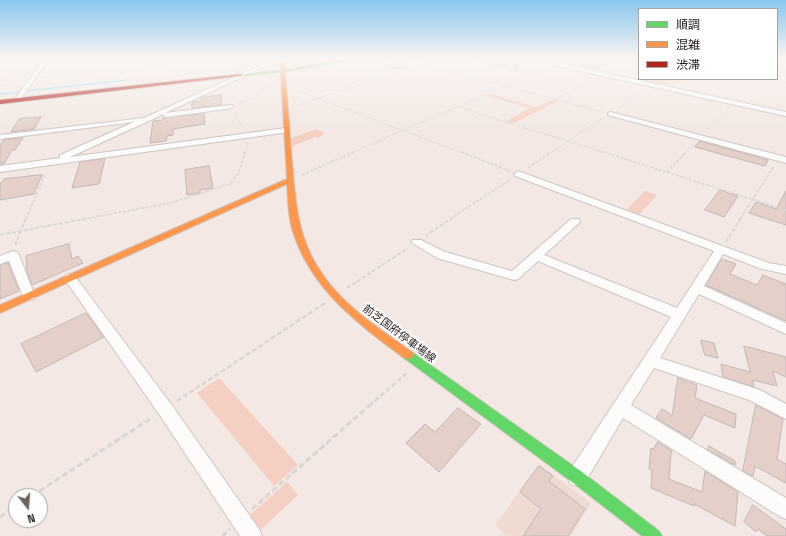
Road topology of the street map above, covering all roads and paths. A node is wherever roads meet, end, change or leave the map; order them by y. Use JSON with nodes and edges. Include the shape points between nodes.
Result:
{"nodes":[{"id":1,"x":29,"y":83,"type":"edge"},
{"id":2,"x":176,"y":83,"type":"edge"},
{"id":3,"x":228,"y":83,"type":"edge"},
{"id":4,"x":274,"y":83,"type":"edge"},
{"id":5,"x":283,"y":83,"type":"edge"},
{"id":6,"x":290,"y":83,"type":"edge"},
{"id":7,"x":367,"y":83,"type":"edge"},
{"id":8,"x":494,"y":83,"type":"edge"},
{"id":9,"x":512,"y":83,"type":"edge"},
{"id":10,"x":645,"y":83,"type":"edge"},
{"id":11,"x":654,"y":85,"type":"junction"},
{"id":12,"x":505,"y":86,"type":"junction"},
{"id":13,"x":580,"y":86,"type":"dead end"},
{"id":14,"x":318,"y":99,"type":"junction"},
{"id":15,"x":555,"y":99,"type":"junction"},
{"id":16,"x":17,"y":100,"type":"junction"},
{"id":17,"x":0,"y":102,"type":"edge"},
{"id":18,"x":231,"y":107,"type":"junction"},
{"id":19,"x":458,"y":107,"type":"junction"},
{"id":20,"x":285,"y":110,"type":"junction"},
{"id":21,"x":610,"y":114,"type":"junction"},
{"id":22,"x":786,"y":114,"type":"edge"},
{"id":23,"x":154,"y":117,"type":"junction"},
{"id":24,"x":286,"y":130,"type":"junction"},
{"id":25,"x":404,"y":130,"type":"junction"},
{"id":26,"x":248,"y":135,"type":"junction"},
{"id":27,"x":0,"y":137,"type":"edge"},
{"id":28,"x":567,"y":142,"type":"junction"},
{"id":29,"x":782,"y":159,"type":"edge"},
{"id":30,"x":49,"y":163,"type":"junction"},
{"id":31,"x":0,"y":169,"type":"edge"},
{"id":32,"x":518,"y":174,"type":"junction"},
{"id":33,"x":290,"y":180,"type":"junction"},
{"id":34,"x":754,"y":200,"type":"junction"},
{"id":35,"x":786,"y":210,"type":"edge"},
{"id":36,"x":575,"y":221,"type":"dead end"},
{"id":37,"x":20,"y":232,"type":"junction"},
{"id":38,"x":0,"y":235,"type":"edge"},
{"id":39,"x":417,"y":242,"type":"junction"},
{"id":40,"x":721,"y":249,"type":"junction"},
{"id":41,"x":13,"y":255,"type":"junction"},
{"id":42,"x":537,"y":256,"type":"junction"},
{"id":43,"x":0,"y":260,"type":"edge"},
{"id":44,"x":786,"y":270,"type":"edge"},
{"id":45,"x":70,"y":278,"type":"junction"},
{"id":46,"x":696,"y":288,"type":"junction"},
{"id":47,"x":29,"y":296,"type":"junction"},
{"id":48,"x":334,"y":297,"type":"junction"},
{"id":49,"x":0,"y":309,"type":"edge"},
{"id":50,"x":680,"y":315,"type":"junction"},
{"id":51,"x":786,"y":329,"type":"edge"},
{"id":52,"x":650,"y":361,"type":"junction"},
{"id":53,"x":418,"y":363,"type":"junction"},
{"id":54,"x":621,"y":408,"type":"junction"},
{"id":55,"x":164,"y":409,"type":"junction"},
{"id":56,"x":786,"y":412,"type":"edge"},
{"id":57,"x":577,"y":477,"type":"junction"},
{"id":58,"x":44,"y":488,"type":"edge"},
{"id":59,"x":786,"y":509,"type":"edge"},
{"id":60,"x":241,"y":520,"type":"junction"},
{"id":61,"x":222,"y":536,"type":"edge"},
{"id":62,"x":252,"y":536,"type":"edge"},
{"id":63,"x":654,"y":536,"type":"edge"}],
"edges":[{"from":1,"to":16,"type":"street"},
{"from":2,"to":16,"type":"main road"},
{"from":3,"to":23,"type":"street"},
{"from":4,"to":18,"type":"path","via":[[254,98]]},
{"from":5,"to":20,"type":"main road","name":"前芝国府停車場線"},
{"from":6,"to":14,"type":"path"},
{"from":7,"to":14,"type":"path"},
{"from":8,"to":12,"type":"path"},
{"from":9,"to":12,"type":"path"},
{"from":10,"to":11,"type":"street"},
{"from":11,"to":21,"type":"path"},
{"from":11,"to":22,"type":"street"},
{"from":12,"to":15,"type":"path"},
{"from":12,"to":19,"type":"path"},
{"from":13,"to":15,"type":"path"},
{"from":14,"to":20,"type":"path"},
{"from":14,"to":25,"type":"path"},
{"from":15,"to":21,"type":"path"},
{"from":16,"to":17,"type":"main road"},
{"from":18,"to":23,"type":"street"},
{"from":18,"to":26,"type":"path"},
{"from":19,"to":25,"type":"path"},
{"from":19,"to":28,"type":"path"},
{"from":20,"to":24,"type":"main road","name":"前芝国府停車場線"},
{"from":21,"to":28,"type":"path"},
{"from":21,"to":29,"type":"street"},
{"from":23,"to":27,"type":"street"},
{"from":23,"to":30,"type":"street"},
{"from":24,"to":26,"type":"street"},
{"from":24,"to":33,"type":"main road","name":"前芝国府停車場線"},
{"from":25,"to":32,"type":"path"},
{"from":25,"to":33,"type":"path"},
{"from":26,"to":30,"type":"street"},
{"from":26,"to":37,"type":"path","via":[[239,172],[230,184],[171,203]]},
{"from":28,"to":32,"type":"path"},
{"from":28,"to":34,"type":"path"},
{"from":29,"to":34,"type":"path"},
{"from":30,"to":31,"type":"street"},
{"from":30,"to":37,"type":"path"},
{"from":32,"to":39,"type":"path"},
{"from":32,"to":40,"type":"street"},
{"from":33,"to":45,"type":"main road"},
{"from":33,"to":48,"type":"main road","name":"前芝国府停車場線","via":[[297,238],[309,264]]},
{"from":34,"to":35,"type":"path"},
{"from":34,"to":40,"type":"path"},
{"from":36,"to":42,"type":"street"},
{"from":37,"to":38,"type":"path"},
{"from":37,"to":41,"type":"path"},
{"from":39,"to":42,"type":"street","via":[[441,254],[514,276]]},
{"from":39,"to":48,"type":"path"},
{"from":40,"to":44,"type":"street","via":[[766,266]]},
{"from":40,"to":46,"type":"street"},
{"from":41,"to":43,"type":"street"},
{"from":41,"to":47,"type":"street"},
{"from":42,"to":50,"type":"street"},
{"from":45,"to":47,"type":"main road"},
{"from":45,"to":55,"type":"street"},
{"from":46,"to":50,"type":"street"},
{"from":46,"to":51,"type":"street"},
{"from":47,"to":49,"type":"main road"},
{"from":48,"to":53,"type":"main road","name":"前芝国府停車場線","via":[[361,321]]},
{"from":48,"to":55,"type":"path"},
{"from":50,"to":52,"type":"street"},
{"from":52,"to":54,"type":"street"},
{"from":52,"to":56,"type":"street","via":[[754,395]]},
{"from":53,"to":57,"type":"main road","name":"前芝国府停車場線"},
{"from":53,"to":60,"type":"path"},
{"from":54,"to":57,"type":"street"},
{"from":54,"to":59,"type":"street"},
{"from":55,"to":58,"type":"path"},
{"from":55,"to":60,"type":"street"},
{"from":57,"to":63,"type":"main road","name":"前芝国府停車場線"},
{"from":60,"to":61,"type":"path"},
{"from":60,"to":62,"type":"street"}]}
